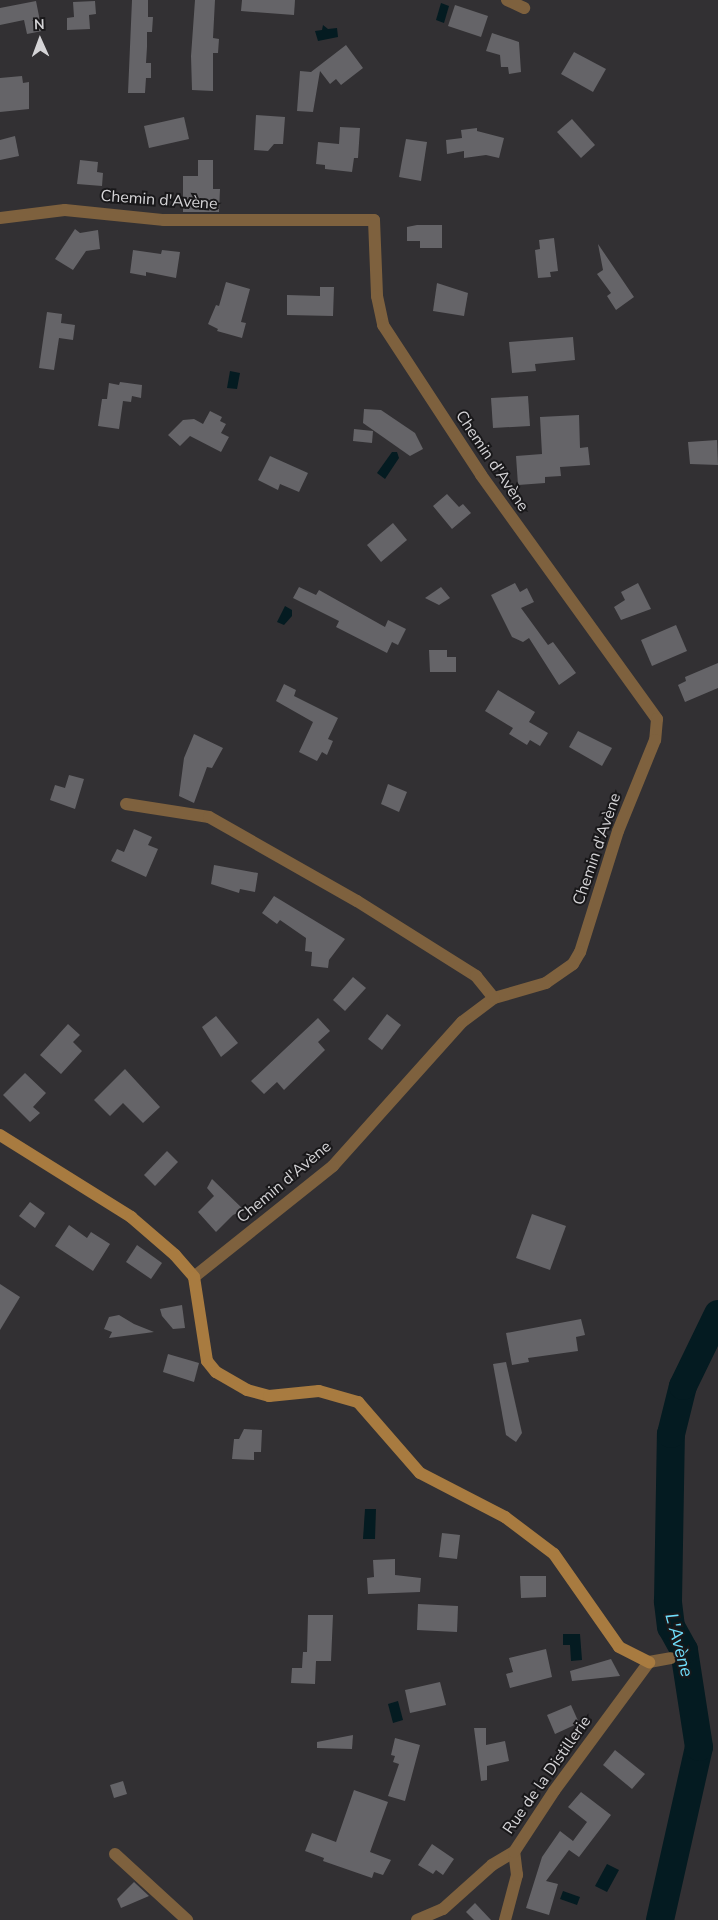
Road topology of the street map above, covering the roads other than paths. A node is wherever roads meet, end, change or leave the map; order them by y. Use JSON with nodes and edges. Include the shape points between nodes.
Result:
{"nodes":[{"id":1,"x":507,"y":0,"type":"edge"},
{"id":2,"x":524,"y":8,"type":"dead end"},
{"id":3,"x":0,"y":218,"type":"edge"},
{"id":4,"x":126,"y":804,"type":"dead end"},
{"id":5,"x":494,"y":998,"type":"junction"},
{"id":6,"x":0,"y":1135,"type":"edge"},
{"id":7,"x":194,"y":1277,"type":"junction"},
{"id":8,"x":671,"y":1658,"type":"dead end"},
{"id":9,"x":649,"y":1662,"type":"junction"},
{"id":10,"x":514,"y":1852,"type":"junction"},
{"id":11,"x":115,"y":1854,"type":"dead end"},
{"id":12,"x":187,"y":1920,"type":"edge"},
{"id":13,"x":417,"y":1920,"type":"edge"},
{"id":14,"x":505,"y":1920,"type":"edge"}],
"edges":[{"from":1,"to":2,"type":"street"},
{"from":3,"to":5,"type":"street","name":"Chemin d'Avène","via":[[65,210],[164,220],[374,220],[377,296],[383,325],[481,476],[657,719],[655,740],[618,831],[580,952],[573,964],[546,983]]},
{"from":4,"to":5,"type":"street","via":[[209,817],[358,901],[476,976]]},
{"from":5,"to":7,"type":"street","name":"Chemin d'Avène","via":[[462,1022],[333,1166]]},
{"from":6,"to":7,"type":"street","via":[[131,1217]]},
{"from":7,"to":9,"type":"street","via":[[207,1361],[216,1372],[247,1390],[269,1396],[319,1391],[358,1402],[420,1473],[505,1517],[554,1554],[619,1647]]},
{"from":8,"to":9,"type":"street"},
{"from":9,"to":10,"type":"street","name":"Rue de la Distillerie","via":[[554,1791]]},
{"from":10,"to":13,"type":"street","via":[[492,1865],[443,1909]]},
{"from":10,"to":14,"type":"street","name":"Rue de la Distillerie","via":[[517,1875]]},
{"from":11,"to":12,"type":"street"}]}
